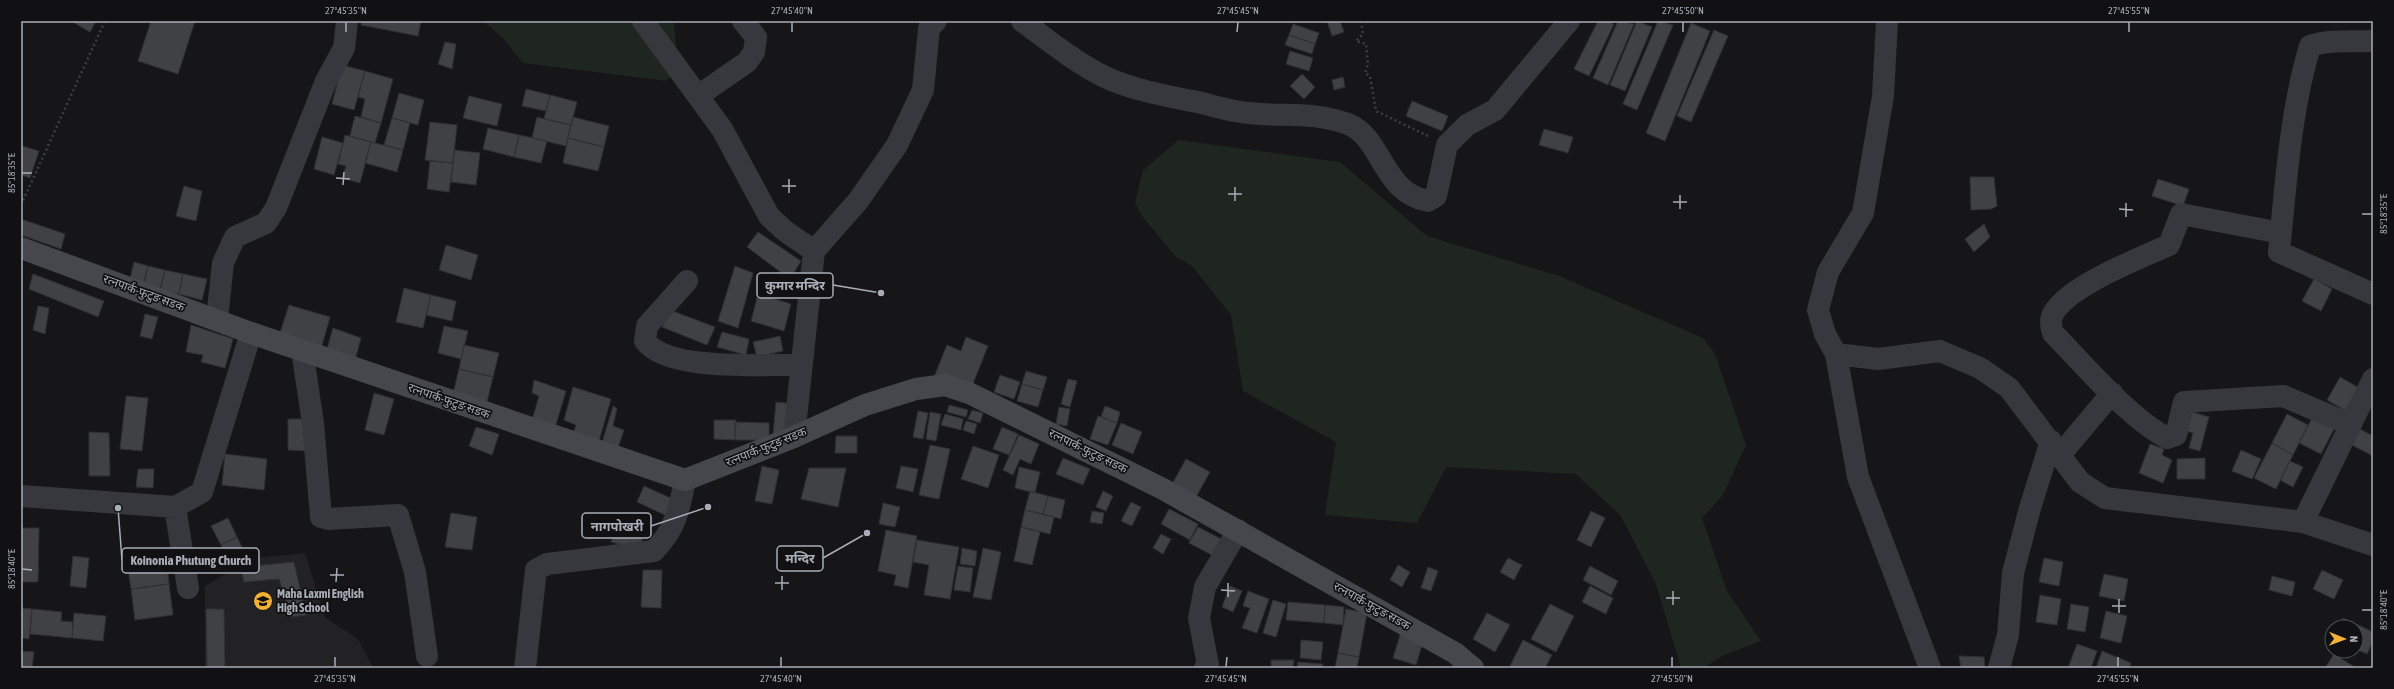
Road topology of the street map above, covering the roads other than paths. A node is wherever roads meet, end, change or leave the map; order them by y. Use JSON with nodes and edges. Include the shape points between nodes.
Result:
{"nodes":[{"id":1,"x":347,"y":21,"type":"edge"},
{"id":2,"x":643,"y":21,"type":"edge"},
{"id":3,"x":743,"y":21,"type":"edge"},
{"id":4,"x":936,"y":21,"type":"edge"},
{"id":5,"x":1022,"y":21,"type":"edge"},
{"id":6,"x":1569,"y":21,"type":"edge"},
{"id":7,"x":1887,"y":21,"type":"edge"},
{"id":8,"x":2373,"y":41,"type":"edge"},
{"id":9,"x":698,"y":96,"type":"junction"},
{"id":10,"x":2281,"y":232,"type":"junction"},
{"id":11,"x":21,"y":248,"type":"edge"},
{"id":12,"x":814,"y":252,"type":"junction"},
{"id":13,"x":687,"y":282,"type":"dead end"},
{"id":14,"x":2373,"y":294,"type":"edge"},
{"id":15,"x":217,"y":319,"type":"junction"},
{"id":16,"x":251,"y":333,"type":"junction"},
{"id":17,"x":302,"y":350,"type":"junction"},
{"id":18,"x":1836,"y":354,"type":"junction"},
{"id":19,"x":801,"y":365,"type":"junction"},
{"id":20,"x":2373,"y":379,"type":"edge"},
{"id":21,"x":2112,"y":393,"type":"junction"},
{"id":22,"x":2349,"y":424,"type":"junction"},
{"id":23,"x":794,"y":437,"type":"junction"},
{"id":24,"x":2055,"y":448,"type":"junction"},
{"id":25,"x":685,"y":480,"type":"junction"},
{"id":26,"x":21,"y":496,"type":"edge"},
{"id":27,"x":175,"y":507,"type":"junction"},
{"id":28,"x":2303,"y":522,"type":"junction"},
{"id":29,"x":1238,"y":530,"type":"junction"},
{"id":30,"x":2373,"y":545,"type":"edge"},
{"id":31,"x":188,"y":588,"type":"dead end"},
{"id":32,"x":427,"y":656,"type":"dead end"},
{"id":33,"x":525,"y":668,"type":"edge"},
{"id":34,"x":1205,"y":668,"type":"edge"},
{"id":35,"x":1474,"y":668,"type":"edge"},
{"id":36,"x":1930,"y":668,"type":"edge"},
{"id":37,"x":1999,"y":668,"type":"edge"}],
"edges":[{"from":1,"to":15,"type":"street","via":[[344,48],[326,81],[276,208],[266,223],[234,237],[222,263]]},
{"from":2,"to":9,"type":"street"},
{"from":3,"to":9,"type":"street","via":[[756,38],[754,52],[747,62]]},
{"from":4,"to":12,"type":"street","via":[[929,28],[923,90],[897,145],[858,201]]},
{"from":5,"to":6,"type":"street","via":[[1105,77],[1160,94],[1249,113],[1323,116],[1350,125],[1367,138],[1389,176],[1416,199],[1428,201],[1436,196],[1447,146],[1467,125],[1495,110]]},
{"from":7,"to":18,"type":"street","via":[[1883,96],[1863,213],[1828,272],[1818,310],[1825,334]]},
{"from":8,"to":10,"type":"street","via":[[2322,41],[2310,46],[2302,75],[2289,152]]},
{"from":9,"to":12,"type":"street","via":[[722,128],[769,216]]},
{"from":10,"to":14,"type":"street","via":[[2279,252]]},
{"from":10,"to":21,"type":"street","via":[[2181,214],[2169,245],[2093,280],[2072,293],[2053,314],[2050,324],[2053,333]]},
{"from":11,"to":15,"type":"street","name":"रत्नपार्क-फुटुङ सडक"},
{"from":12,"to":19,"type":"street"},
{"from":13,"to":19,"type":"street","via":[[647,326],[645,341],[650,348],[694,363]]},
{"from":15,"to":16,"type":"street","name":"रत्नपार्क-फुटुङ सडक"},
{"from":16,"to":17,"type":"street","name":"रत्नपार्क-फुटुङ सडक"},
{"from":16,"to":27,"type":"street","via":[[202,492]]},
{"from":17,"to":25,"type":"street","name":"रत्नपार्क-फुटुङ सडक"},
{"from":17,"to":32,"type":"street","via":[[314,423],[321,517],[328,519],[398,515],[414,572]]},
{"from":18,"to":24,"type":"street","via":[[1878,359],[1940,351],[1980,368],[2009,388]]},
{"from":18,"to":36,"type":"street","via":[[1858,477]]},
{"from":19,"to":23,"type":"street"},
{"from":20,"to":22,"type":"street"},
{"from":21,"to":22,"type":"street","via":[[2155,432],[2167,438],[2176,435],[2184,402],[2282,396]]},
{"from":21,"to":24,"type":"street"},
{"from":22,"to":28,"type":"street"},
{"from":23,"to":25,"type":"street","name":"रत्नपार्क-फुटुङ सडक"},
{"from":23,"to":29,"type":"street","name":"रत्नपार्क-फुटुङ सडक","via":[[865,405],[916,389],[945,385],[969,393],[1136,474]]},
{"from":24,"to":28,"type":"street","via":[[2080,482],[2106,498]]},
{"from":24,"to":37,"type":"street","via":[[2030,508],[2013,573],[2008,635]]},
{"from":25,"to":33,"type":"street","via":[[678,515],[654,551],[547,564],[536,570]]},
{"from":26,"to":27,"type":"street"},
{"from":27,"to":31,"type":"street"},
{"from":28,"to":30,"type":"street"},
{"from":29,"to":34,"type":"street","via":[[1205,587],[1199,618],[1208,665]]},
{"from":29,"to":35,"type":"street","name":"रत्नपार्क-फुटुङ सडक","via":[[1456,653]]}]}
